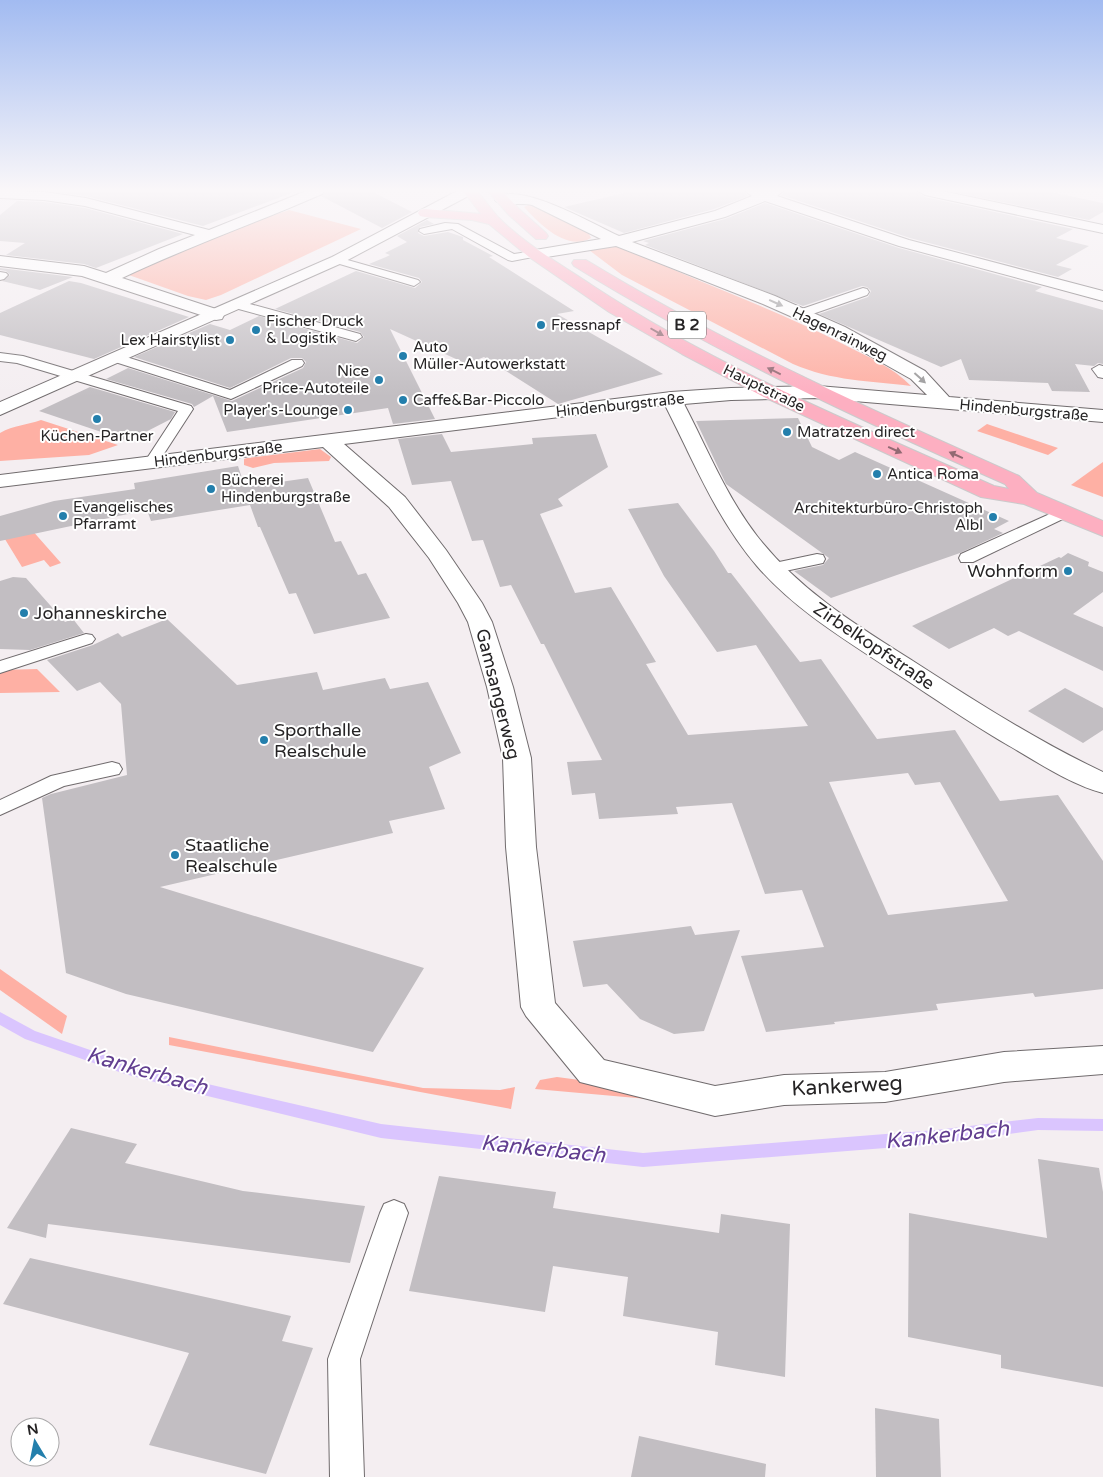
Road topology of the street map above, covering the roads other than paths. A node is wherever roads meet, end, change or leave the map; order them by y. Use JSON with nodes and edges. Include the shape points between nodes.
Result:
{"nodes":[{"id":1,"x":147,"y":260,"type":"edge"},
{"id":2,"x":337,"y":260,"type":"joint"},
{"id":3,"x":543,"y":260,"type":"edge"},
{"id":4,"x":576,"y":260,"type":"edge"},
{"id":5,"x":664,"y":260,"type":"edge"},
{"id":6,"x":963,"y":260,"type":"edge"},
{"id":7,"x":0,"y":261,"type":"edge"},
{"id":8,"x":106,"y":279,"type":"junction"},
{"id":9,"x":1096,"y":281,"type":"dead end"},
{"id":10,"x":414,"y":282,"type":"dead end"},
{"id":11,"x":1081,"y":290,"type":"junction"},
{"id":12,"x":863,"y":292,"type":"dead end"},
{"id":13,"x":1103,"y":296,"type":"edge"},
{"id":14,"x":642,"y":301,"type":"junction"},
{"id":15,"x":239,"y":305,"type":"junction"},
{"id":16,"x":615,"y":308,"type":"junction"},
{"id":17,"x":800,"y":314,"type":"junction"},
{"id":18,"x":216,"y":315,"type":"junction"},
{"id":19,"x":356,"y":337,"type":"dead end"},
{"id":20,"x":0,"y":357,"type":"edge"},
{"id":21,"x":117,"y":358,"type":"junction"},
{"id":22,"x":296,"y":363,"type":"dead end"},
{"id":23,"x":76,"y":376,"type":"junction"},
{"id":24,"x":818,"y":392,"type":"junction"},
{"id":25,"x":771,"y":393,"type":"junction"},
{"id":26,"x":671,"y":398,"type":"junction"},
{"id":27,"x":944,"y":403,"type":"junction"},
{"id":28,"x":0,"y":409,"type":"edge"},
{"id":29,"x":1103,"y":416,"type":"edge"},
{"id":30,"x":329,"y":441,"type":"junction"},
{"id":31,"x":152,"y":463,"type":"junction"},
{"id":32,"x":7,"y":478,"type":"edge"},
{"id":33,"x":1029,"y":498,"type":"junction"},
{"id":34,"x":1063,"y":513,"type":"junction"},
{"id":35,"x":1103,"y":529,"type":"edge"},
{"id":36,"x":967,"y":558,"type":"dead end"},
{"id":37,"x":817,"y":559,"type":"dead end"},
{"id":38,"x":771,"y":569,"type":"junction"},
{"id":39,"x":86,"y":639,"type":"dead end"},
{"id":40,"x":0,"y":667,"type":"edge"},
{"id":41,"x":112,"y":769,"type":"dead end"},
{"id":42,"x":1103,"y":784,"type":"edge"},
{"id":43,"x":0,"y":808,"type":"edge"},
{"id":44,"x":1103,"y":1060,"type":"edge"},
{"id":45,"x":593,"y":1072,"type":"joint"},
{"id":46,"x":394,"y":1213,"type":"dead end"},
{"id":47,"x":346,"y":1477,"type":"edge"}],
"edges":[{"from":1,"to":8,"type":"street"},
{"from":2,"to":10,"type":"lane"},
{"from":2,"to":15,"type":"street"},
{"from":3,"to":16,"type":"main road","name":"Hauptstraße","number":"B 2"},
{"from":4,"to":14,"type":"main road","name":"Hauptstraße","number":"B 2"},
{"from":5,"to":17,"type":"street","name":"Hagenrainweg","one_way":true},
{"from":6,"to":11,"type":"street"},
{"from":7,"to":8,"type":"street","via":[[84,271]]},
{"from":8,"to":18,"type":"street"},
{"from":9,"to":11,"type":"street"},
{"from":11,"to":13,"type":"street"},
{"from":12,"to":17,"type":"lane"},
{"from":14,"to":16,"type":"main road"},
{"from":24,"to":14,"type":"main road","name":"Hauptstraße","number":"B 2","one_way":true},
{"from":15,"to":18,"type":"street"},
{"from":15,"to":19,"type":"lane"},
{"from":16,"to":25,"type":"main road","name":"Hauptstraße","number":"B 2","one_way":true},
{"from":17,"to":27,"type":"street","name":"Hagenrainweg","one_way":true,"via":[[840,331],[918,374]]},
{"from":18,"to":21,"type":"street"},
{"from":20,"to":23,"type":"lane"},
{"from":21,"to":22,"type":"lane","via":[[231,395]]},
{"from":21,"to":23,"type":"street"},
{"from":23,"to":28,"type":"street"},
{"from":23,"to":31,"type":"lane","via":[[186,409]]},
{"from":24,"to":25,"type":"street","name":"Hindenburgstraße"},
{"from":24,"to":27,"type":"street","name":"Hindenburgstraße"},
{"from":33,"to":24,"type":"main road","name":"Hauptstraße","number":"B 2","one_way":true,"via":[[1012,480]]},
{"from":25,"to":26,"type":"street","name":"Hindenburgstraße"},
{"from":25,"to":33,"type":"main road","name":"Hauptstraße","number":"B 2","one_way":true,"via":[[989,492]]},
{"from":26,"to":30,"type":"street","name":"Hindenburgstraße"},
{"from":26,"to":38,"type":"street","name":"Zirbelkopfstraße","via":[[724,504]]},
{"from":27,"to":29,"type":"street","name":"Hindenburgstraße"},
{"from":30,"to":31,"type":"street","name":"Hindenburgstraße"},
{"from":30,"to":45,"type":"street","name":"Gamsangerweg","via":[[397,502],[438,555],[480,622],[517,758],[521,847],[538,1007]]},
{"from":31,"to":32,"type":"street","name":"Hindenburgstraße"},
{"from":33,"to":34,"type":"main road","name":"Hauptstraße","number":"B 2"},
{"from":34,"to":35,"type":"main road","name":"Hauptstraße","number":"B 2"},
{"from":34,"to":36,"type":"lane"},
{"from":37,"to":38,"type":"lane"},
{"from":38,"to":42,"type":"street","name":"Zirbelkopfstraße","via":[[826,617],[982,719]]},
{"from":39,"to":40,"type":"lane"},
{"from":41,"to":43,"type":"lane","via":[[58,781]]},
{"from":44,"to":45,"type":"street","name":"Kankerweg","via":[[1004,1066],[885,1087],[784,1090],[715,1101]]},
{"from":46,"to":47,"type":"lane","via":[[344,1359]]}]}
